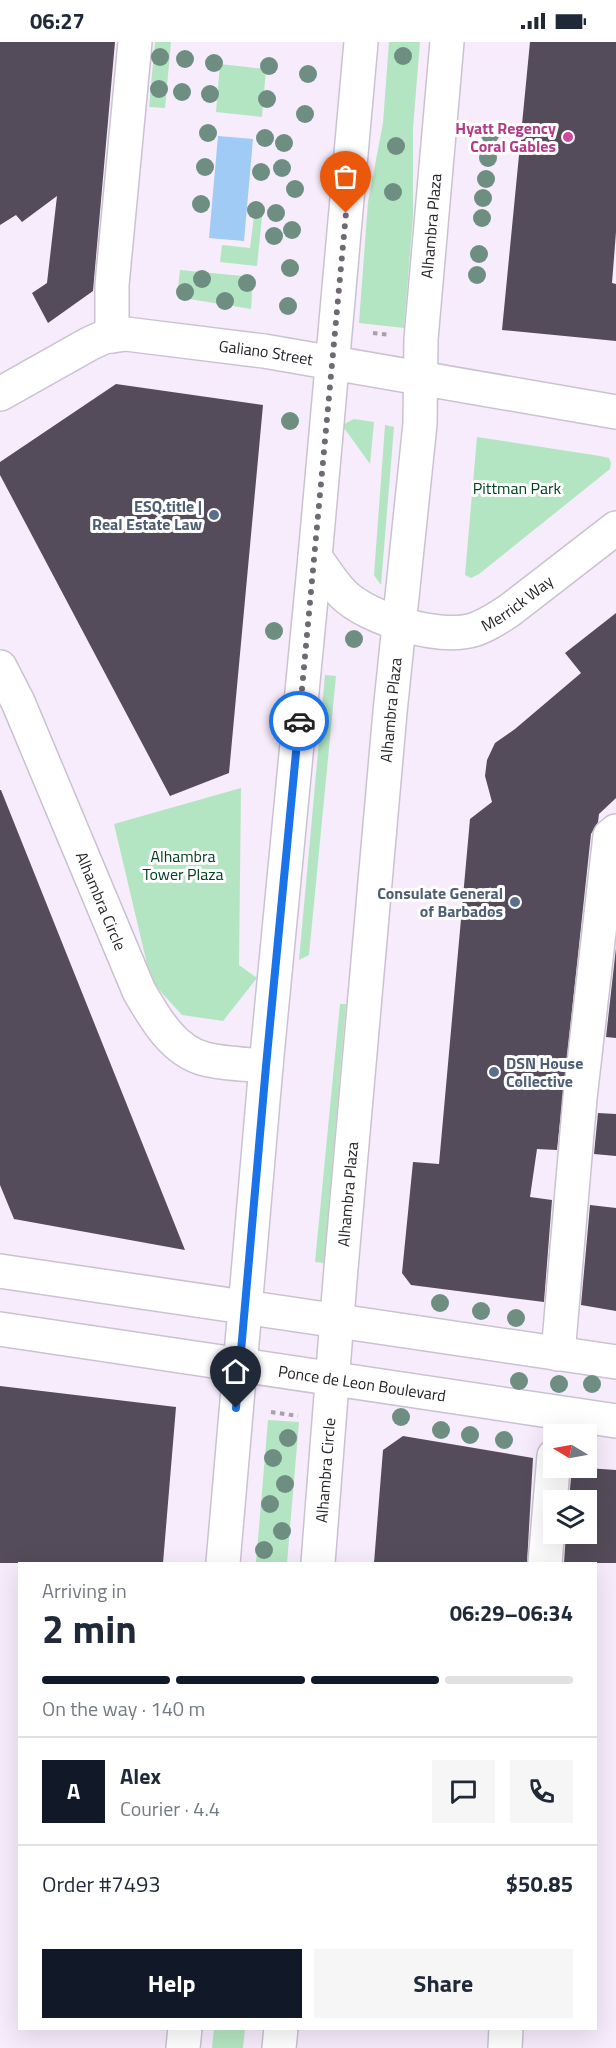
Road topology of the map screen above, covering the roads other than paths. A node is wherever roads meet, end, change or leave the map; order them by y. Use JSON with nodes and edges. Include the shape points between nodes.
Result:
{"nodes":[{"id":1,"x":135,"y":42,"type":"edge"},
{"id":2,"x":361,"y":42,"type":"edge"},
{"id":3,"x":447,"y":42,"type":"edge"},
{"id":4,"x":112,"y":336,"type":"junction"},
{"id":5,"x":332,"y":362,"type":"junction"},
{"id":6,"x":421,"y":377,"type":"junction"},
{"id":7,"x":0,"y":394,"type":"edge"},
{"id":8,"x":616,"y":412,"type":"edge"},
{"id":9,"x":616,"y":528,"type":"edge"},
{"id":10,"x":315,"y":557,"type":"junction"},
{"id":11,"x":399,"y":625,"type":"junction"},
{"id":12,"x":0,"y":667,"type":"edge"},
{"id":13,"x":9,"y":700,"type":"edge"},
{"id":14,"x":616,"y":831,"type":"edge"},
{"id":15,"x":266,"y":1066,"type":"junction"},
{"id":16,"x":0,"y":1271,"type":"edge"},
{"id":17,"x":245,"y":1308,"type":"junction"},
{"id":18,"x":338,"y":1322,"type":"junction"},
{"id":19,"x":0,"y":1329,"type":"edge"},
{"id":20,"x":558,"y":1354,"type":"junction"},
{"id":21,"x":616,"y":1362,"type":"edge"},
{"id":22,"x":239,"y":1365,"type":"junction"},
{"id":23,"x":334,"y":1377,"type":"junction"},
{"id":24,"x":616,"y":1421,"type":"edge"},
{"id":25,"x":556,"y":1423,"type":"edge"},
{"id":26,"x":552,"y":1478,"type":"edge"},
{"id":27,"x":223,"y":1562,"type":"edge"},
{"id":28,"x":318,"y":1562,"type":"edge"},
{"id":29,"x":545,"y":1562,"type":"edge"},
{"id":30,"x":185,"y":2030,"type":"edge"},
{"id":31,"x":281,"y":2030,"type":"edge"},
{"id":32,"x":506,"y":2030,"type":"edge"},
{"id":33,"x":183,"y":2048,"type":"edge"},
{"id":34,"x":279,"y":2048,"type":"edge"},
{"id":35,"x":505,"y":2048,"type":"edge"}],
"edges":[{"from":1,"to":4,"type":"street","via":[[112,285]]},
{"from":2,"to":5,"type":"street"},
{"from":3,"to":6,"type":"street","name":"Alhambra Plaza"},
{"from":4,"to":5,"type":"street","name":"Galiano Street","via":[[148,335]]},
{"from":4,"to":7,"type":"street","name":"Galiano Street","via":[[89,344]]},
{"from":5,"to":6,"type":"street","name":"Galiano Street"},
{"from":5,"to":10,"type":"street"},
{"from":6,"to":8,"type":"street","name":"Galiano Street"},
{"from":6,"to":11,"type":"street","name":"Alhambra Plaza","via":[[420,424]]},
{"from":9,"to":11,"type":"street","name":"Merrick Way","via":[[491,622],[455,633]]},
{"from":10,"to":11,"type":"street","name":"Merrick Way","via":[[342,594],[371,614]]},
{"from":10,"to":15,"type":"street"},
{"from":11,"to":18,"type":"street","name":"Alhambra Plaza"},
{"from":12,"to":13,"type":"street","name":"Alhambra Circle"},
{"from":13,"to":15,"type":"street","name":"Alhambra Circle","via":[[154,1017],[175,1041],[204,1059]]},
{"from":14,"to":20,"type":"street","via":[[610,836],[580,1098]]},
{"from":15,"to":17,"type":"street"},
{"from":16,"to":17,"type":"street"},
{"from":17,"to":18,"type":"street"},
{"from":17,"to":22,"type":"street"},
{"from":18,"to":20,"type":"street"},
{"from":18,"to":23,"type":"street","name":"Alhambra Plaza"},
{"from":19,"to":22,"type":"street","name":"Ponce de Leon Boulevard"},
{"from":20,"to":21,"type":"street"},
{"from":22,"to":23,"type":"street","name":"Ponce de Leon Boulevard"},
{"from":22,"to":27,"type":"street"},
{"from":23,"to":25,"type":"street","name":"Ponce de Leon Boulevard"},
{"from":23,"to":28,"type":"street","name":"Alhambra Circle"},
{"from":24,"to":25,"type":"street","name":"Ponce de Leon Boulevard"},
{"from":26,"to":29,"type":"street"},
{"from":30,"to":33,"type":"street"},
{"from":31,"to":34,"type":"street"},
{"from":32,"to":35,"type":"street"}]}
